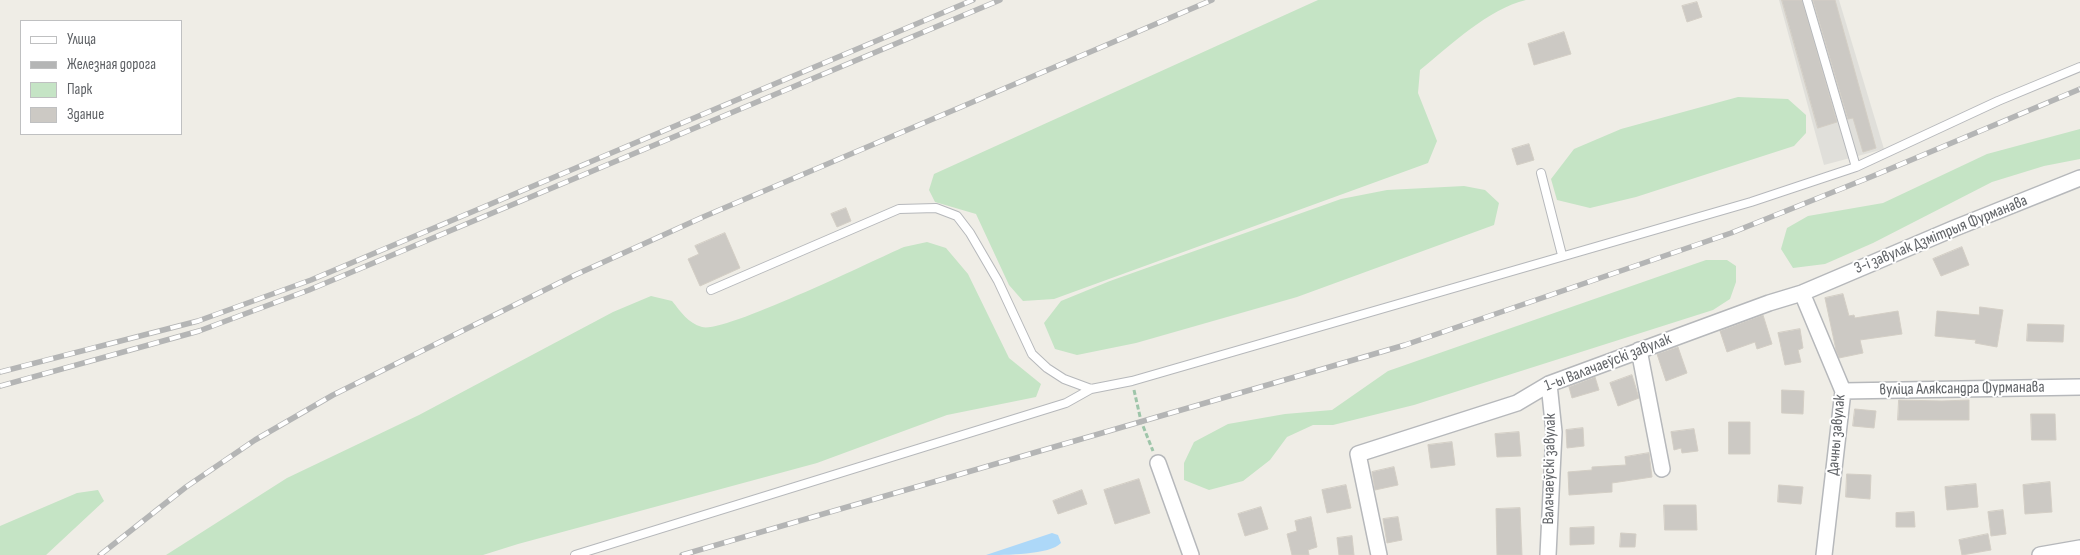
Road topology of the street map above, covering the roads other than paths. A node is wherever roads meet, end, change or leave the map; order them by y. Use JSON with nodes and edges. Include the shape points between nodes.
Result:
{"nodes":[{"id":1,"x":1807,"y":0,"type":"edge"},
{"id":2,"x":2080,"y":67,"type":"edge"},
{"id":3,"x":1856,"y":167,"type":"junction"},
{"id":4,"x":1541,"y":173,"type":"dead end"},
{"id":5,"x":2080,"y":178,"type":"edge"},
{"id":6,"x":1562,"y":255,"type":"junction"},
{"id":7,"x":711,"y":290,"type":"dead end"},
{"id":8,"x":1802,"y":293,"type":"junction"},
{"id":9,"x":1639,"y":350,"type":"junction"},
{"id":10,"x":1549,"y":384,"type":"junction"},
{"id":11,"x":2080,"y":387,"type":"edge"},
{"id":12,"x":1091,"y":389,"type":"junction"},
{"id":13,"x":1843,"y":391,"type":"junction"},
{"id":14,"x":1158,"y":463,"type":"road end"},
{"id":15,"x":1662,"y":469,"type":"dead end"},
{"id":16,"x":2080,"y":548,"type":"edge"},
{"id":17,"x":575,"y":555,"type":"edge"},
{"id":18,"x":1191,"y":555,"type":"edge"},
{"id":19,"x":1379,"y":555,"type":"edge"},
{"id":20,"x":1548,"y":555,"type":"edge"},
{"id":21,"x":1824,"y":555,"type":"edge"},
{"id":22,"x":2040,"y":555,"type":"edge"}],
"edges":[{"from":1,"to":3,"type":"lane"},
{"from":2,"to":3,"type":"lane"},
{"from":3,"to":6,"type":"lane","via":[[1751,202]]},
{"from":4,"to":6,"type":"lane"},
{"from":5,"to":8,"type":"street","name":"3-і завулак Дзмітрыя Фурманава"},
{"from":6,"to":12,"type":"lane","via":[[1132,381]]},
{"from":7,"to":12,"type":"lane","via":[[899,209],[936,208],[957,216],[970,233],[998,281],[1032,354],[1064,379]]},
{"from":8,"to":9,"type":"street","name":"1-ы Валачаеўскі завулак"},
{"from":8,"to":13,"type":"street","name":"Дачны завулак"},
{"from":9,"to":10,"type":"street","name":"1-ы Валачаеўскі завулак"},
{"from":9,"to":15,"type":"street"},
{"from":10,"to":19,"type":"street","name":"1-ы Валачаеўскі завулак","via":[[1518,403],[1358,454]]},
{"from":10,"to":20,"type":"street","name":"Валачаеўскі завулак","via":[[1554,432]]},
{"from":11,"to":13,"type":"street","name":"вуліца Аляксандра Фурманава"},
{"from":12,"to":17,"type":"lane","via":[[1066,403]]},
{"from":13,"to":21,"type":"street","name":"Дачны завулак"},
{"from":14,"to":18,"type":"street"},
{"from":16,"to":22,"type":"street"}]}
